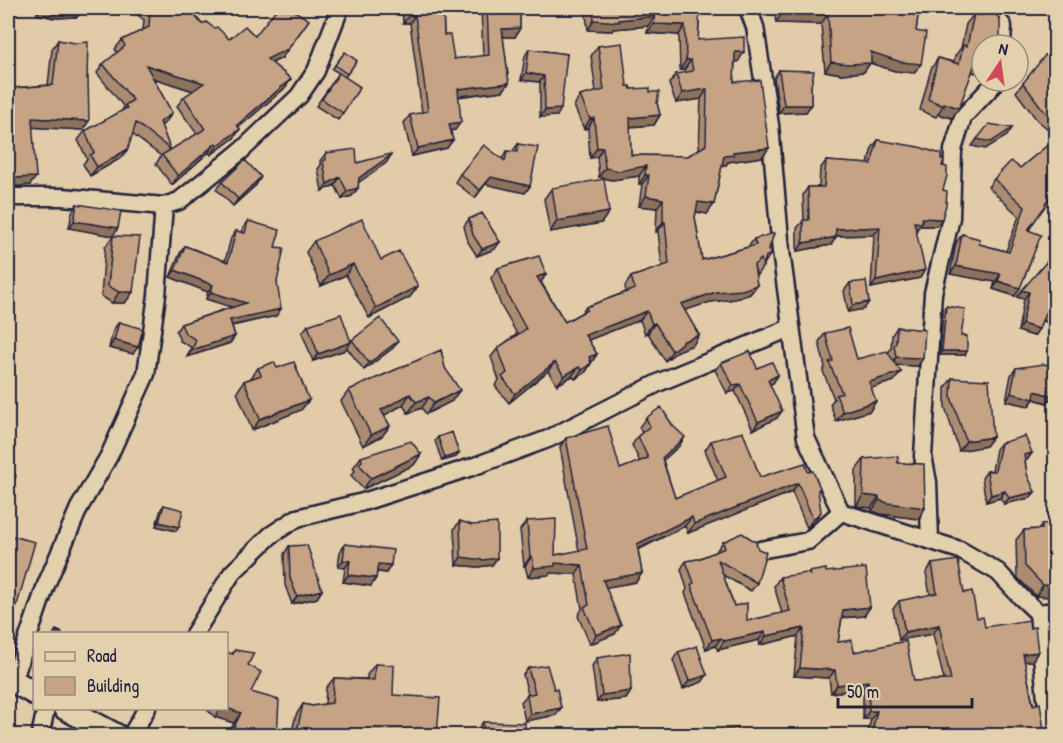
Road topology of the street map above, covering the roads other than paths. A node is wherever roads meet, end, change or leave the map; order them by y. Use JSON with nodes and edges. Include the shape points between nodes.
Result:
{"nodes":[{"id":1,"x":340,"y":8,"type":"edge"},
{"id":2,"x":748,"y":8,"type":"edge"},
{"id":3,"x":986,"y":8,"type":"edge"},
{"id":4,"x":1003,"y":33,"type":"edge"},
{"id":5,"x":985,"y":93,"type":"edge"},
{"id":6,"x":8,"y":197,"type":"edge"},
{"id":7,"x":164,"y":206,"type":"junction"},
{"id":8,"x":790,"y":328,"type":"junction"},
{"id":9,"x":841,"y":512,"type":"junction"},
{"id":10,"x":930,"y":540,"type":"junction"},
{"id":11,"x":760,"y":550,"type":"edge"},
{"id":12,"x":1056,"y":611,"type":"edge"},
{"id":13,"x":1038,"y":613,"type":"junction"},
{"id":14,"x":195,"y":632,"type":"edge"},
{"id":15,"x":10,"y":680,"type":"edge"},
{"id":16,"x":33,"y":692,"type":"edge"},
{"id":17,"x":46,"y":710,"type":"edge"},
{"id":18,"x":69,"y":710,"type":"edge"},
{"id":19,"x":146,"y":710,"type":"edge"},
{"id":20,"x":40,"y":735,"type":"edge"},
{"id":21,"x":117,"y":735,"type":"edge"},
{"id":22,"x":130,"y":735,"type":"edge"},
{"id":23,"x":1051,"y":735,"type":"edge"}],
"edges":[{"from":1,"to":7,"type":"street","via":[[316,70],[299,96],[209,177],[179,201]]},
{"from":2,"to":8,"type":"street","via":[[755,27],[770,125]]},
{"from":3,"to":4,"type":"street","via":[[1003,26]]},
{"from":5,"to":10,"type":"street","via":[[963,117],[953,150],[951,218],[933,293],[923,456]]},
{"from":6,"to":7,"type":"street","via":[[62,197]]},
{"from":7,"to":15,"type":"street","via":[[146,374],[109,456],[79,508]]},
{"from":8,"to":9,"type":"street","via":[[806,438]]},
{"from":8,"to":14,"type":"street","via":[[660,382],[548,439],[363,502],[297,518],[271,536],[232,573]]},
{"from":9,"to":10,"type":"street"},
{"from":9,"to":11,"type":"street","via":[[808,541]]},
{"from":10,"to":13,"type":"street","via":[[960,550],[998,572]]},
{"from":12,"to":13,"type":"street"},
{"from":13,"to":23,"type":"street"},
{"from":15,"to":16,"type":"street"},
{"from":17,"to":20,"type":"street"},
{"from":18,"to":21,"type":"street"},
{"from":19,"to":22,"type":"street"}]}
